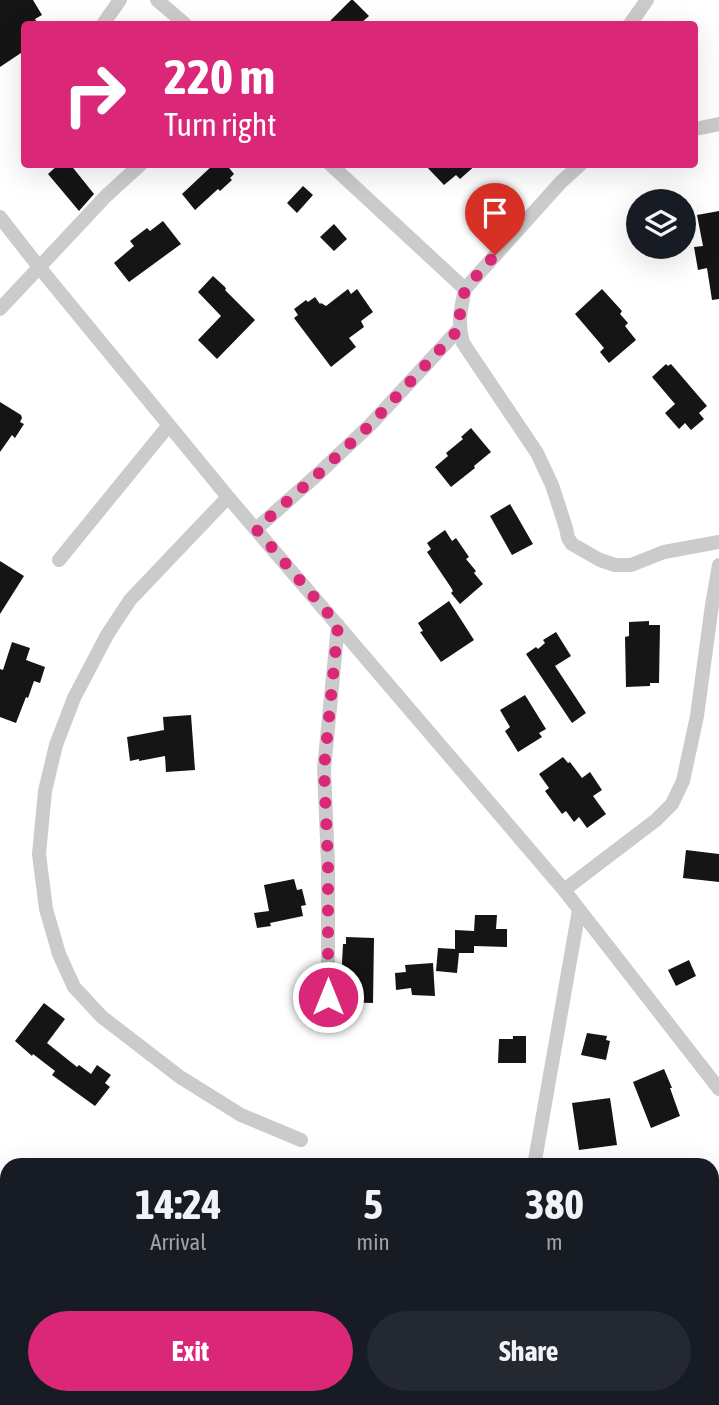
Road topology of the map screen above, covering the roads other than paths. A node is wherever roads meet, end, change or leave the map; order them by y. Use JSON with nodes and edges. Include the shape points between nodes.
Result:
{"nodes":[{"id":1,"x":120,"y":0,"type":"edge"},
{"id":2,"x":157,"y":0,"type":"edge"},
{"id":3,"x":647,"y":0,"type":"edge"},
{"id":4,"x":105,"y":21,"type":"edge"},
{"id":5,"x":182,"y":21,"type":"edge"},
{"id":6,"x":633,"y":21,"type":"edge"},
{"id":7,"x":719,"y":124,"type":"edge"},
{"id":8,"x":698,"y":128,"type":"edge"},
{"id":9,"x":137,"y":168,"type":"edge"},
{"id":10,"x":334,"y":168,"type":"edge"},
{"id":11,"x":577,"y":168,"type":"edge"},
{"id":12,"x":0,"y":217,"type":"edge"},
{"id":13,"x":39,"y":267,"type":"junction"},
{"id":14,"x":465,"y":289,"type":"junction"},
{"id":15,"x":0,"y":309,"type":"edge"},
{"id":16,"x":459,"y":329,"type":"junction"},
{"id":17,"x":169,"y":425,"type":"junction"},
{"id":18,"x":228,"y":497,"type":"junction"},
{"id":19,"x":256,"y":529,"type":"junction"},
{"id":20,"x":719,"y":542,"type":"edge"},
{"id":21,"x":59,"y":560,"type":"dead end"},
{"id":22,"x":719,"y":565,"type":"edge"},
{"id":23,"x":338,"y":625,"type":"junction"},
{"id":24,"x":564,"y":890,"type":"junction"},
{"id":25,"x":579,"y":911,"type":"junction"},
{"id":26,"x":328,"y":1024,"type":"dead end"},
{"id":27,"x":719,"y":1089,"type":"edge"},
{"id":28,"x":301,"y":1140,"type":"dead end"},
{"id":29,"x":535,"y":1158,"type":"edge"}],
"edges":[{"from":1,"to":4,"type":"street"},
{"from":2,"to":5,"type":"street"},
{"from":3,"to":6,"type":"street"},
{"from":7,"to":8,"type":"street"},
{"from":9,"to":13,"type":"street"},
{"from":10,"to":14,"type":"street"},
{"from":11,"to":14,"type":"street"},
{"from":12,"to":13,"type":"street"},
{"from":13,"to":15,"type":"street"},
{"from":13,"to":17,"type":"street"},
{"from":14,"to":16,"type":"street"},
{"from":16,"to":19,"type":"street","via":[[371,424]]},
{"from":16,"to":20,"type":"street","via":[[463,343],[537,453],[572,544],[600,560],[631,565],[664,552]]},
{"from":17,"to":18,"type":"street"},
{"from":17,"to":21,"type":"street"},
{"from":18,"to":19,"type":"street"},
{"from":18,"to":28,"type":"street","via":[[130,600],[107,635],[56,745],[45,791],[39,854],[47,909],[74,987],[102,1017],[180,1077],[241,1115]]},
{"from":19,"to":23,"type":"street"},
{"from":22,"to":24,"type":"street","via":[[683,781],[672,804],[656,820]]},
{"from":23,"to":24,"type":"street"},
{"from":23,"to":26,"type":"street","via":[[324,769]]},
{"from":24,"to":25,"type":"street"},
{"from":25,"to":27,"type":"street"},
{"from":25,"to":29,"type":"street"}]}
